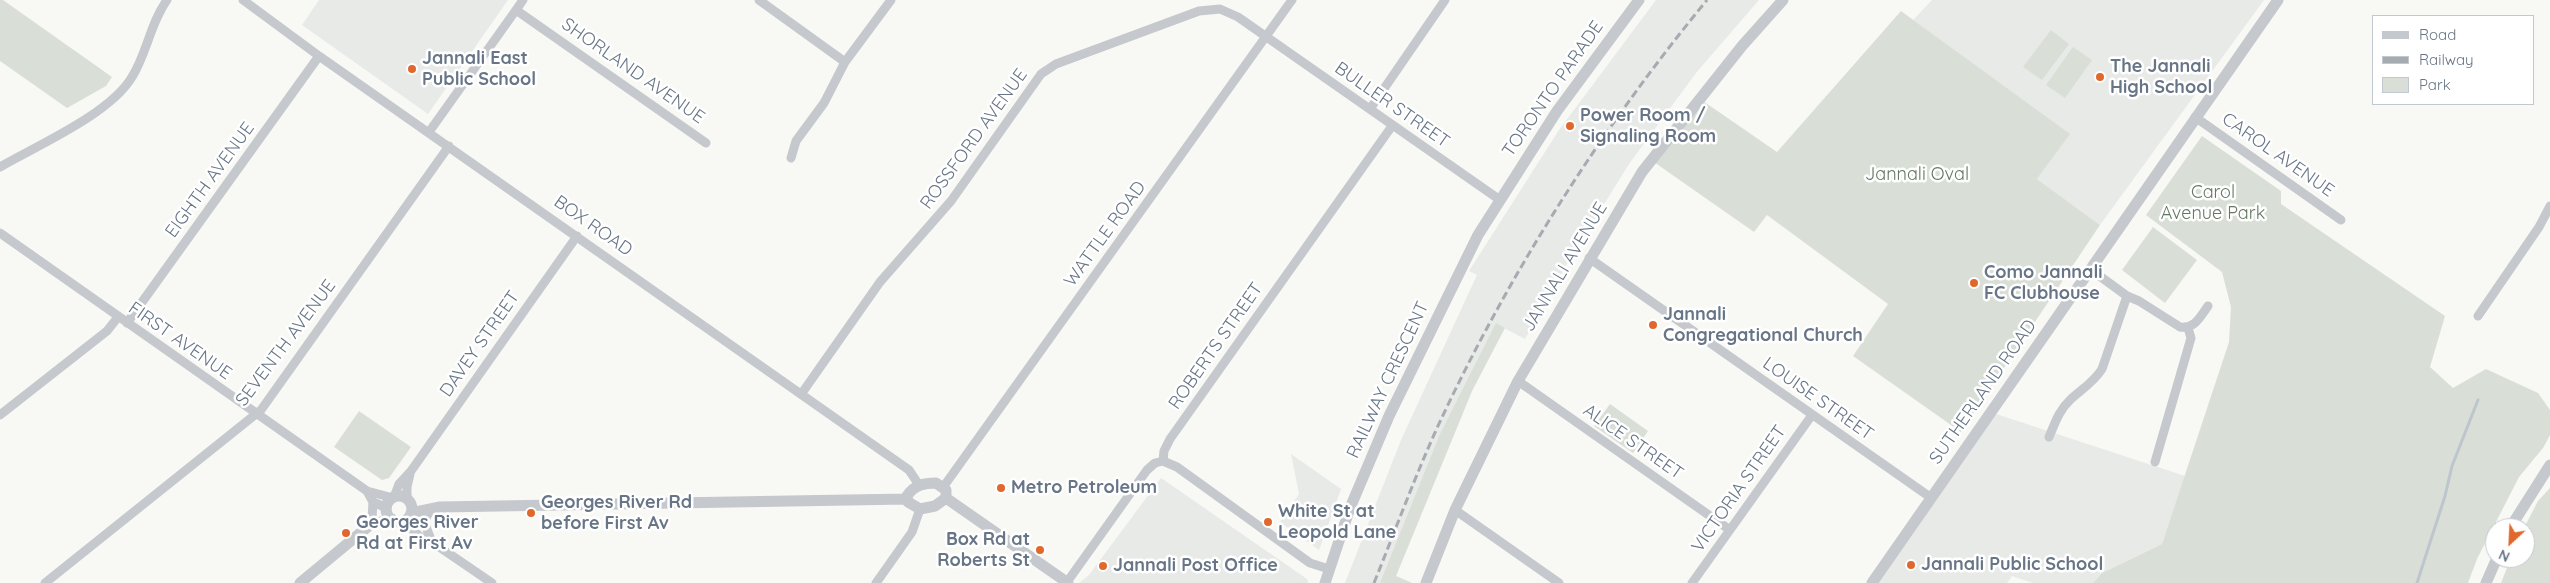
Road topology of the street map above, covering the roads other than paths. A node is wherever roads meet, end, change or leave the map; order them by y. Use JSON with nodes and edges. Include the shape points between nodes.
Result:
{"nodes":[{"id":1,"x":167,"y":0,"type":"edge"},
{"id":2,"x":243,"y":0,"type":"edge"},
{"id":3,"x":523,"y":0,"type":"edge"},
{"id":4,"x":759,"y":0,"type":"edge"},
{"id":5,"x":891,"y":0,"type":"edge"},
{"id":6,"x":1292,"y":0,"type":"edge"},
{"id":7,"x":1445,"y":0,"type":"edge"},
{"id":8,"x":1639,"y":0,"type":"edge"},
{"id":9,"x":1783,"y":0,"type":"edge"},
{"id":10,"x":2278,"y":0,"type":"edge"},
{"id":11,"x":516,"y":10,"type":"junction"},
{"id":12,"x":1266,"y":36,"type":"junction"},
{"id":13,"x":319,"y":56,"type":"junction"},
{"id":14,"x":845,"y":62,"type":"junction"},
{"id":15,"x":1370,"y":109,"type":"junction"},
{"id":16,"x":2195,"y":117,"type":"junction"},
{"id":17,"x":1392,"y":126,"type":"junction"},
{"id":18,"x":429,"y":132,"type":"junction"},
{"id":19,"x":706,"y":143,"type":"dead end"},
{"id":20,"x":448,"y":146,"type":"junction"},
{"id":21,"x":791,"y":158,"type":"dead end"},
{"id":22,"x":0,"y":167,"type":"edge"},
{"id":23,"x":1500,"y":200,"type":"junction"},
{"id":24,"x":2550,"y":206,"type":"edge"},
{"id":25,"x":2341,"y":220,"type":"dead end"},
{"id":26,"x":0,"y":232,"type":"edge"},
{"id":27,"x":577,"y":236,"type":"junction"},
{"id":28,"x":1590,"y":258,"type":"junction"},
{"id":29,"x":2090,"y":269,"type":"junction"},
{"id":30,"x":2127,"y":296,"type":"junction"},
{"id":31,"x":2208,"y":306,"type":"dead end"},
{"id":32,"x":2478,"y":316,"type":"dead end"},
{"id":33,"x":118,"y":317,"type":"junction"},
{"id":34,"x":127,"y":323,"type":"junction"},
{"id":35,"x":2188,"y":328,"type":"junction"},
{"id":36,"x":1518,"y":381,"type":"junction"},
{"id":37,"x":802,"y":393,"type":"junction"},
{"id":38,"x":256,"y":414,"type":"junction"},
{"id":39,"x":0,"y":415,"type":"edge"},
{"id":40,"x":1812,"y":415,"type":"junction"},
{"id":41,"x":2049,"y":437,"type":"dead end"},
{"id":42,"x":1163,"y":461,"type":"junction"},
{"id":43,"x":2155,"y":462,"type":"dead end"},
{"id":44,"x":2550,"y":465,"type":"edge"},
{"id":45,"x":411,"y":471,"type":"junction"},
{"id":46,"x":919,"y":485,"type":"junction"},
{"id":47,"x":367,"y":491,"type":"junction"},
{"id":48,"x":945,"y":492,"type":"junction"},
{"id":49,"x":1930,"y":497,"type":"junction"},
{"id":50,"x":394,"y":498,"type":"junction"},
{"id":51,"x":907,"y":499,"type":"junction"},
{"id":52,"x":373,"y":502,"type":"junction"},
{"id":53,"x":410,"y":505,"type":"junction"},
{"id":54,"x":440,"y":507,"type":"junction"},
{"id":55,"x":920,"y":509,"type":"junction"},
{"id":56,"x":1455,"y":510,"type":"junction"},
{"id":57,"x":392,"y":515,"type":"junction"},
{"id":58,"x":2516,"y":518,"type":"edge"},
{"id":59,"x":371,"y":522,"type":"junction"},
{"id":60,"x":1730,"y":530,"type":"junction"},
{"id":61,"x":432,"y":542,"type":"junction"},
{"id":62,"x":2493,"y":568,"type":"edge"},
{"id":63,"x":1329,"y":569,"type":"junction"},
{"id":64,"x":45,"y":583,"type":"edge"},
{"id":65,"x":300,"y":583,"type":"edge"},
{"id":66,"x":492,"y":583,"type":"edge"},
{"id":67,"x":876,"y":583,"type":"edge"},
{"id":68,"x":1067,"y":583,"type":"edge"},
{"id":69,"x":1325,"y":583,"type":"edge"},
{"id":70,"x":1426,"y":583,"type":"edge"},
{"id":71,"x":1559,"y":583,"type":"edge"},
{"id":72,"x":1692,"y":583,"type":"edge"},
{"id":73,"x":1872,"y":583,"type":"edge"},
{"id":74,"x":2486,"y":583,"type":"edge"}],
"edges":[{"from":1,"to":22,"type":"street","via":[[153,25],[138,66],[121,93],[105,107]]},
{"from":2,"to":13,"type":"street","name":"BOX ROAD"},
{"from":3,"to":11,"type":"street"},
{"from":4,"to":14,"type":"street"},
{"from":5,"to":14,"type":"street"},
{"from":6,"to":12,"type":"street","name":"WATTLE ROAD"},
{"from":7,"to":15,"type":"street"},
{"from":8,"to":23,"type":"street","name":"TORONTO PARADE","via":[[1587,67]]},
{"from":9,"to":28,"type":"street","name":"JANNALI AVENUE","via":[[1742,46],[1642,172]]},
{"from":10,"to":16,"type":"street","name":"SUTHERLAND ROAD"},
{"from":11,"to":18,"type":"street"},
{"from":11,"to":19,"type":"street","name":"SHORLAND AVENUE"},
{"from":12,"to":15,"type":"street","name":"BULLER STREET"},
{"from":12,"to":37,"type":"street","name":"ROSSFORD AVENUE","via":[[1229,12],[1209,9],[1056,64],[1041,74],[951,201],[880,282]]},
{"from":12,"to":48,"type":"street","name":"WATTLE ROAD"},
{"from":13,"to":18,"type":"street","name":"BOX ROAD"},
{"from":13,"to":34,"type":"street","name":"EIGHTH AVENUE"},
{"from":14,"to":21,"type":"street","via":[[824,103],[796,141]]},
{"from":15,"to":17,"type":"street","name":"BULLER STREET"},
{"from":16,"to":25,"type":"street","name":"CAROL AVENUE"},
{"from":16,"to":29,"type":"street","name":"SUTHERLAND ROAD"},
{"from":17,"to":23,"type":"street","name":"BULLER STREET"},
{"from":17,"to":42,"type":"street","name":"ROBERTS STREET","via":[[1170,439]]},
{"from":18,"to":20,"type":"street","name":"BOX ROAD"},
{"from":20,"to":27,"type":"street","name":"BOX ROAD"},
{"from":20,"to":38,"type":"street","name":"SEVENTH AVENUE"},
{"from":23,"to":63,"type":"street","name":"RAILWAY CRESCENT","via":[[1460,269],[1389,416]]},
{"from":24,"to":32,"type":"street"},
{"from":26,"to":33,"type":"street","name":"FIRST AVENUE"},
{"from":27,"to":37,"type":"street","name":"BOX ROAD"},
{"from":27,"to":45,"type":"street","name":"DAVEY STREET"},
{"from":28,"to":36,"type":"street","name":"JANNALI AVENUE"},
{"from":28,"to":40,"type":"street","name":"LOUISE STREET"},
{"from":29,"to":30,"type":"street"},
{"from":29,"to":49,"type":"street","name":"SUTHERLAND ROAD"},
{"from":30,"to":35,"type":"street","via":[[2176,325]]},
{"from":30,"to":41,"type":"street","via":[[2102,369],[2096,379],[2069,400],[2059,413]]},
{"from":31,"to":35,"type":"street","via":[[2195,325]]},
{"from":33,"to":34,"type":"street","name":"FIRST AVENUE"},
{"from":33,"to":39,"type":"street","via":[[107,331]]},
{"from":34,"to":38,"type":"street","name":"FIRST AVENUE"},
{"from":35,"to":43,"type":"street","via":[[2191,338]]},
{"from":36,"to":56,"type":"street","name":"JANNALI AVENUE"},
{"from":36,"to":60,"type":"street","name":"ALICE STREET"},
{"from":37,"to":46,"type":"street","name":"BOX ROAD","via":[[909,470]]},
{"from":38,"to":47,"type":"street","name":"FIRST AVENUE"},
{"from":38,"to":64,"type":"street","name":"SEVENTH AVENUE"},
{"from":40,"to":49,"type":"street","name":"LOUISE STREET"},
{"from":40,"to":60,"type":"street","name":"VICTORIA STREET"},
{"from":42,"to":63,"type":"street","via":[[1177,467],[1310,563]]},
{"from":42,"to":68,"type":"street","via":[[1147,470]]},
{"from":44,"to":58,"type":"street"},
{"from":45,"to":50,"type":"street","name":"DAVEY STREET","via":[[399,484]]},
{"from":45,"to":53,"type":"street","name":"DAVEY STREET","via":[[406,487]]},
{"from":46,"to":48,"type":"street","via":[[936,483]]},
{"from":46,"to":51,"type":"street"},
{"from":47,"to":50,"type":"street","name":"FIRST AVENUE"},
{"from":47,"to":52,"type":"street","name":"FIRST AVENUE"},
{"from":48,"to":55,"type":"street","via":[[935,506]]},
{"from":48,"to":68,"type":"street"},
{"from":49,"to":73,"type":"street","name":"SUTHERLAND ROAD"},
{"from":50,"to":53,"type":"street","via":[[402,496]]},
{"from":50,"to":57,"type":"street"},
{"from":51,"to":54,"type":"street"},
{"from":51,"to":55,"type":"street","via":[[911,506]]},
{"from":52,"to":57,"type":"street"},
{"from":52,"to":59,"type":"street"},
{"from":53,"to":54,"type":"street","via":[[431,503]]},
{"from":53,"to":57,"type":"street"},
{"from":54,"to":61,"type":"street","via":[[428,514],[424,522]]},
{"from":55,"to":67,"type":"street","via":[[912,532]]},
{"from":56,"to":70,"type":"street","name":"JANNALI AVENUE"},
{"from":56,"to":71,"type":"street"},
{"from":57,"to":59,"type":"street"},
{"from":57,"to":61,"type":"street","via":[[423,539]]},
{"from":59,"to":65,"type":"street"},
{"from":60,"to":72,"type":"street","name":"VICTORIA STREET"},
{"from":61,"to":66,"type":"street"},
{"from":62,"to":74,"type":"street"},
{"from":63,"to":69,"type":"street","name":"RAILWAY CRESCENT"}]}
